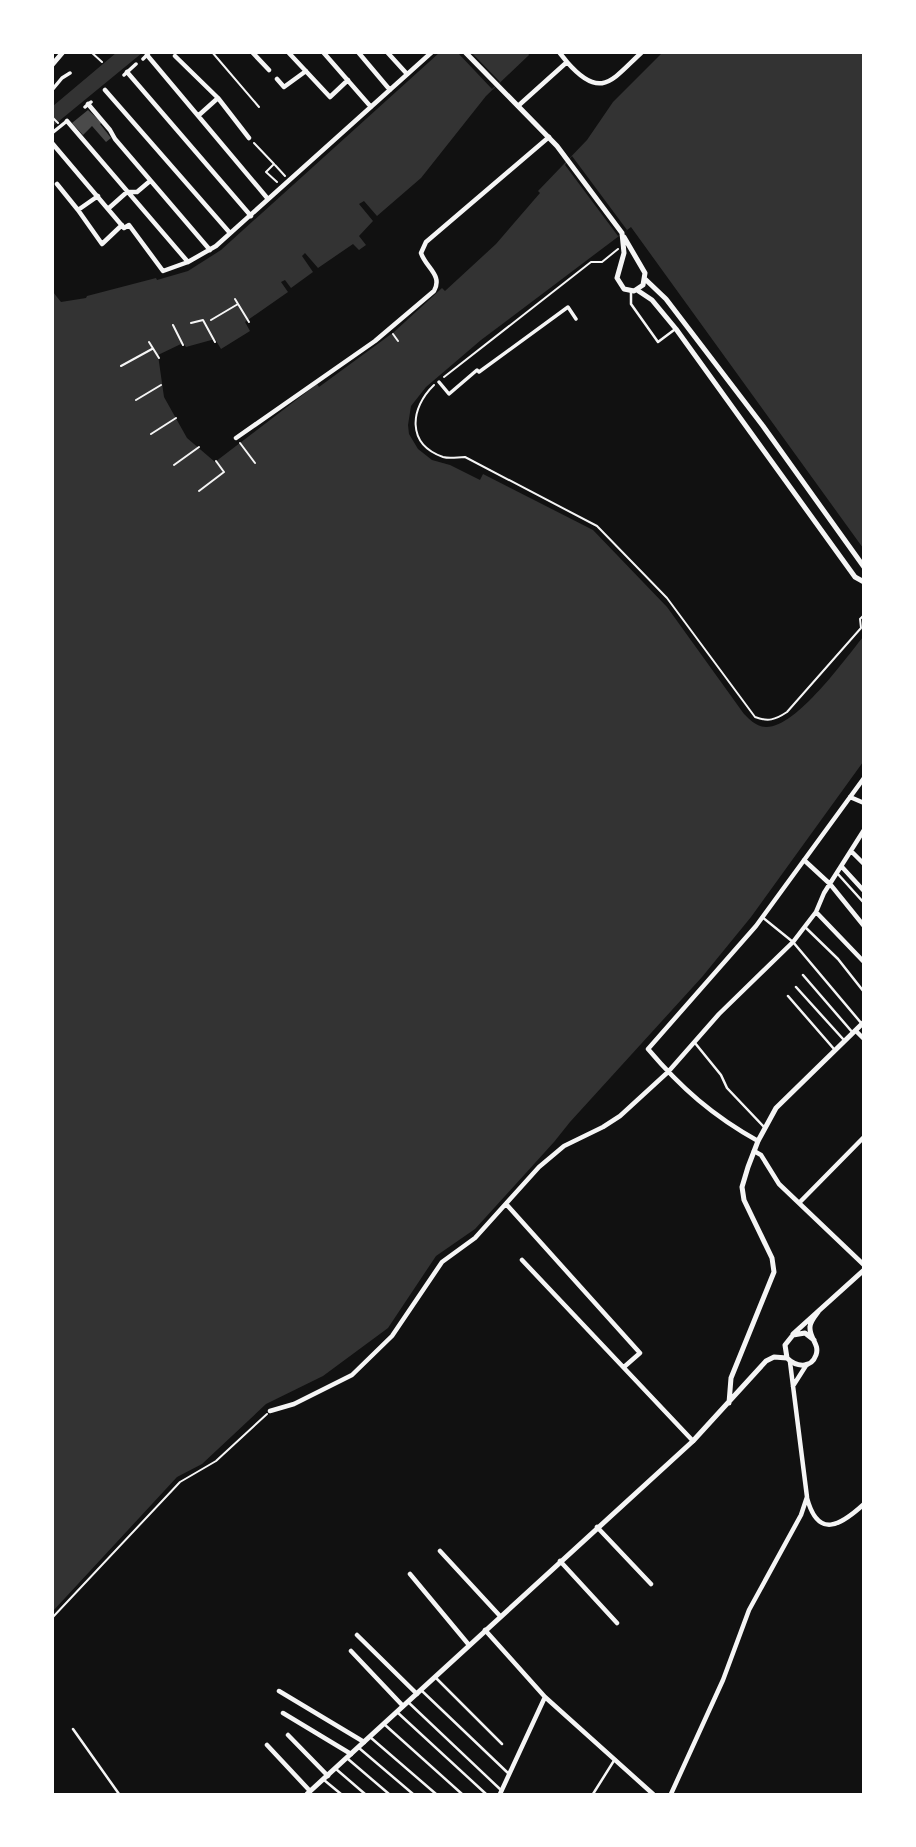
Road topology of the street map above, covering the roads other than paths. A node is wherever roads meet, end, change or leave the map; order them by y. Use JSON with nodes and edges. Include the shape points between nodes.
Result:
{"nodes":[{"id":1,"x":63,"y":52,"type":"edge"},
{"id":2,"x":252,"y":52,"type":"edge"},
{"id":3,"x":288,"y":52,"type":"edge"},
{"id":4,"x":323,"y":52,"type":"edge"},
{"id":5,"x":358,"y":52,"type":"edge"},
{"id":6,"x":387,"y":52,"type":"edge"},
{"id":7,"x":432,"y":52,"type":"edge"},
{"id":8,"x":465,"y":52,"type":"edge"},
{"id":9,"x":559,"y":52,"type":"edge"},
{"id":10,"x":642,"y":52,"type":"edge"},
{"id":11,"x":146,"y":55,"type":"edge"},
{"id":12,"x":425,"y":55,"type":"edge"},
{"id":13,"x":175,"y":56,"type":"dead end"},
{"id":14,"x":567,"y":62,"type":"junction"},
{"id":15,"x":136,"y":64,"type":"dead end"},
{"id":16,"x":52,"y":65,"type":"edge"},
{"id":17,"x":269,"y":70,"type":"dead end"},
{"id":18,"x":306,"y":71,"type":"junction"},
{"id":19,"x":71,"y":73,"type":"dead end"},
{"id":20,"x":125,"y":73,"type":"joint"},
{"id":21,"x":407,"y":74,"type":"junction"},
{"id":22,"x":277,"y":79,"type":"dead end"},
{"id":23,"x":348,"y":80,"type":"junction"},
{"id":24,"x":111,"y":85,"type":"dead end"},
{"id":25,"x":52,"y":90,"type":"edge"},
{"id":26,"x":104,"y":90,"type":"joint"},
{"id":27,"x":390,"y":90,"type":"junction"},
{"id":28,"x":218,"y":99,"type":"junction"},
{"id":29,"x":88,"y":104,"type":"dead end"},
{"id":30,"x":371,"y":107,"type":"junction"},
{"id":31,"x":517,"y":107,"type":"junction"},
{"id":32,"x":199,"y":115,"type":"junction"},
{"id":33,"x":68,"y":121,"type":"joint"},
{"id":34,"x":52,"y":133,"type":"edge"},
{"id":35,"x":549,"y":137,"type":"junction"},
{"id":36,"x":249,"y":138,"type":"road end"},
{"id":37,"x":52,"y":143,"type":"edge"},
{"id":38,"x":150,"y":181,"type":"junction"},
{"id":39,"x":57,"y":184,"type":"dead end"},
{"id":40,"x":127,"y":192,"type":"junction"},
{"id":41,"x":98,"y":196,"type":"junction"},
{"id":42,"x":268,"y":199,"type":"junction"},
{"id":43,"x":108,"y":208,"type":"junction"},
{"id":44,"x":78,"y":210,"type":"junction"},
{"id":45,"x":251,"y":216,"type":"junction"},
{"id":46,"x":122,"y":225,"type":"junction"},
{"id":47,"x":230,"y":233,"type":"junction"},
{"id":48,"x":623,"y":235,"type":"junction"},
{"id":49,"x":210,"y":250,"type":"junction"},
{"id":50,"x":188,"y":262,"type":"junction"},
{"id":51,"x":638,"y":264,"type":"junction"},
{"id":52,"x":622,"y":266,"type":"junction"},
{"id":53,"x":645,"y":279,"type":"junction"},
{"id":54,"x":634,"y":290,"type":"junction"},
{"id":55,"x":576,"y":319,"type":"dead end"},
{"id":56,"x":676,"y":329,"type":"junction"},
{"id":57,"x":439,"y":382,"type":"road end"},
{"id":58,"x":238,"y":440,"type":"road end"},
{"id":59,"x":863,"y":567,"type":"edge"},
{"id":60,"x":863,"y":582,"type":"edge"},
{"id":61,"x":863,"y":778,"type":"edge"},
{"id":62,"x":850,"y":797,"type":"junction"},
{"id":63,"x":863,"y":803,"type":"edge"},
{"id":64,"x":863,"y":830,"type":"edge"},
{"id":65,"x":851,"y":851,"type":"junction"},
{"id":66,"x":804,"y":860,"type":"junction"},
{"id":67,"x":863,"y":864,"type":"edge"},
{"id":68,"x":842,"y":867,"type":"junction"},
{"id":69,"x":837,"y":873,"type":"junction"},
{"id":70,"x":830,"y":884,"type":"junction"},
{"id":71,"x":863,"y":891,"type":"edge"},
{"id":72,"x":863,"y":903,"type":"edge"},
{"id":73,"x":816,"y":912,"type":"junction"},
{"id":74,"x":762,"y":917,"type":"junction"},
{"id":75,"x":863,"y":926,"type":"edge"},
{"id":76,"x":805,"y":927,"type":"junction"},
{"id":77,"x":793,"y":942,"type":"junction"},
{"id":78,"x":863,"y":962,"type":"edge"},
{"id":79,"x":803,"y":975,"type":"dead end"},
{"id":80,"x":796,"y":987,"type":"dead end"},
{"id":81,"x":863,"y":992,"type":"edge"},
{"id":82,"x":788,"y":996,"type":"dead end"},
{"id":83,"x":863,"y":1023,"type":"edge"},
{"id":84,"x":854,"y":1032,"type":"junction"},
{"id":85,"x":863,"y":1039,"type":"edge"},
{"id":86,"x":845,"y":1041,"type":"junction"},
{"id":87,"x":695,"y":1043,"type":"junction"},
{"id":88,"x":835,"y":1050,"type":"junction"},
{"id":89,"x":668,"y":1072,"type":"junction"},
{"id":90,"x":764,"y":1128,"type":"junction"},
{"id":91,"x":863,"y":1137,"type":"edge"},
{"id":92,"x":758,"y":1141,"type":"junction"},
{"id":93,"x":754,"y":1151,"type":"junction"},
{"id":94,"x":799,"y":1203,"type":"junction"},
{"id":95,"x":506,"y":1204,"type":"junction"},
{"id":96,"x":522,"y":1260,"type":"dead end"},
{"id":97,"x":863,"y":1270,"type":"edge"},
{"id":98,"x":818,"y":1312,"type":"junction"},
{"id":99,"x":790,"y":1337,"type":"junction"},
{"id":100,"x":814,"y":1340,"type":"junction"},
{"id":101,"x":789,"y":1360,"type":"junction"},
{"id":102,"x":807,"y":1364,"type":"junction"},
{"id":103,"x":624,"y":1367,"type":"junction"},
{"id":104,"x":793,"y":1387,"type":"junction"},
{"id":105,"x":729,"y":1403,"type":"junction"},
{"id":106,"x":270,"y":1411,"type":"road end"},
{"id":107,"x":693,"y":1441,"type":"junction"},
{"id":108,"x":807,"y":1497,"type":"junction"},
{"id":109,"x":863,"y":1504,"type":"edge"},
{"id":110,"x":597,"y":1527,"type":"junction"},
{"id":111,"x":440,"y":1551,"type":"dead end"},
{"id":112,"x":560,"y":1561,"type":"junction"},
{"id":113,"x":410,"y":1574,"type":"dead end"},
{"id":114,"x":652,"y":1584,"type":"dead end"},
{"id":115,"x":500,"y":1616,"type":"junction"},
{"id":116,"x":617,"y":1623,"type":"dead end"},
{"id":117,"x":485,"y":1630,"type":"junction"},
{"id":118,"x":358,"y":1635,"type":"dead end"},
{"id":119,"x":470,"y":1645,"type":"junction"},
{"id":120,"x":351,"y":1651,"type":"dead end"},
{"id":121,"x":435,"y":1677,"type":"junction"},
{"id":122,"x":279,"y":1691,"type":"dead end"},
{"id":123,"x":419,"y":1692,"type":"junction"},
{"id":124,"x":545,"y":1697,"type":"junction"},
{"id":125,"x":405,"y":1704,"type":"junction"},
{"id":126,"x":397,"y":1712,"type":"junction"},
{"id":127,"x":283,"y":1713,"type":"dead end"},
{"id":128,"x":384,"y":1724,"type":"junction"},
{"id":129,"x":73,"y":1729,"type":"dead end"},
{"id":130,"x":288,"y":1735,"type":"dead end"},
{"id":131,"x":367,"y":1740,"type":"junction"},
{"id":132,"x":502,"y":1744,"type":"dead end"},
{"id":133,"x":267,"y":1745,"type":"dead end"},
{"id":134,"x":359,"y":1748,"type":"junction"},
{"id":135,"x":349,"y":1756,"type":"junction"},
{"id":136,"x":615,"y":1759,"type":"junction"},
{"id":137,"x":335,"y":1769,"type":"junction"},
{"id":138,"x":509,"y":1774,"type":"junction"},
{"id":139,"x":326,"y":1778,"type":"junction"},
{"id":140,"x":311,"y":1793,"type":"edge"},
{"id":141,"x":501,"y":1793,"type":"edge"},
{"id":142,"x":118,"y":1794,"type":"edge"},
{"id":143,"x":341,"y":1794,"type":"edge"},
{"id":144,"x":365,"y":1794,"type":"edge"},
{"id":145,"x":389,"y":1794,"type":"edge"},
{"id":146,"x":413,"y":1794,"type":"edge"},
{"id":147,"x":436,"y":1794,"type":"edge"},
{"id":148,"x":462,"y":1794,"type":"edge"},
{"id":149,"x":486,"y":1794,"type":"edge"},
{"id":150,"x":593,"y":1794,"type":"edge"},
{"id":151,"x":651,"y":1794,"type":"edge"},
{"id":152,"x":671,"y":1794,"type":"edge"}],
"edges":[{"from":1,"to":16,"type":"street"},
{"from":2,"to":17,"type":"street"},
{"from":3,"to":18,"type":"street"},
{"from":4,"to":23,"type":"street"},
{"from":5,"to":27,"type":"street"},
{"from":6,"to":21,"type":"street"},
{"from":7,"to":12,"type":"street"},
{"from":8,"to":31,"type":"street"},
{"from":9,"to":14,"type":"street"},
{"from":10,"to":14,"type":"street","via":[[612,80],[602,83],[587,81]]},
{"from":11,"to":32,"type":"street"},
{"from":12,"to":21,"type":"street"},
{"from":13,"to":28,"type":"street"},
{"from":14,"to":31,"type":"street"},
{"from":15,"to":20,"type":"street"},
{"from":18,"to":22,"type":"street","via":[[284,88]]},
{"from":18,"to":23,"type":"street","via":[[330,97]]},
{"from":19,"to":25,"type":"street"},
{"from":20,"to":45,"type":"street"},
{"from":21,"to":27,"type":"street"},
{"from":23,"to":30,"type":"street"},
{"from":24,"to":26,"type":"street"},
{"from":26,"to":47,"type":"street"},
{"from":27,"to":30,"type":"street"},
{"from":28,"to":32,"type":"street"},
{"from":28,"to":36,"type":"street"},
{"from":29,"to":38,"type":"street"},
{"from":30,"to":42,"type":"street"},
{"from":31,"to":35,"type":"street"},
{"from":32,"to":42,"type":"street"},
{"from":33,"to":34,"type":"street"},
{"from":33,"to":40,"type":"street"},
{"from":35,"to":48,"type":"street"},
{"from":35,"to":58,"type":"street","via":[[426,242],[421,253],[437,278],[434,291],[375,341]]},
{"from":37,"to":41,"type":"street"},
{"from":38,"to":40,"type":"street","via":[[137,192]]},
{"from":38,"to":49,"type":"street"},
{"from":39,"to":44,"type":"street"},
{"from":40,"to":43,"type":"street"},
{"from":40,"to":50,"type":"street"},
{"from":41,"to":43,"type":"street"},
{"from":41,"to":44,"type":"street"},
{"from":42,"to":45,"type":"street"},
{"from":43,"to":46,"type":"street"},
{"from":44,"to":46,"type":"street","via":[[102,244]]},
{"from":45,"to":47,"type":"street"},
{"from":46,"to":50,"type":"street","via":[[129,225],[163,271]]},
{"from":47,"to":49,"type":"street"},
{"from":48,"to":51,"type":"street"},
{"from":48,"to":52,"type":"street"},
{"from":49,"to":50,"type":"street"},
{"from":51,"to":52,"type":"street"},
{"from":51,"to":53,"type":"street"},
{"from":52,"to":54,"type":"street","via":[[617,281],[624,289]]},
{"from":53,"to":54,"type":"street"},
{"from":53,"to":59,"type":"street","via":[[666,299],[763,426]]},
{"from":54,"to":56,"type":"street","via":[[652,300]]},
{"from":54,"to":56,"type":"lane","via":[[631,304],[658,342]]},
{"from":55,"to":57,"type":"street","via":[[568,307],[479,372],[477,369],[449,394]]},
{"from":56,"to":60,"type":"street"},
{"from":61,"to":62,"type":"street"},
{"from":62,"to":63,"type":"street"},
{"from":62,"to":66,"type":"street"},
{"from":64,"to":65,"type":"street"},
{"from":65,"to":67,"type":"street"},
{"from":65,"to":68,"type":"street"},
{"from":66,"to":70,"type":"street"},
{"from":66,"to":74,"type":"street"},
{"from":68,"to":69,"type":"street"},
{"from":68,"to":71,"type":"street"},
{"from":69,"to":70,"type":"street"},
{"from":69,"to":72,"type":"lane"},
{"from":70,"to":73,"type":"street"},
{"from":70,"to":75,"type":"street"},
{"from":73,"to":76,"type":"street"},
{"from":73,"to":78,"type":"street"},
{"from":74,"to":77,"type":"lane"},
{"from":74,"to":89,"type":"street","via":[[648,1049]]},
{"from":76,"to":77,"type":"street"},
{"from":76,"to":81,"type":"lane"},
{"from":77,"to":83,"type":"lane"},
{"from":77,"to":87,"type":"street"},
{"from":79,"to":84,"type":"lane"},
{"from":80,"to":86,"type":"lane"},
{"from":82,"to":88,"type":"lane"},
{"from":83,"to":84,"type":"street"},
{"from":84,"to":85,"type":"street"},
{"from":84,"to":86,"type":"street"},
{"from":86,"to":88,"type":"street"},
{"from":87,"to":89,"type":"street"},
{"from":87,"to":90,"type":"lane","via":[[727,1088]]},
{"from":88,"to":90,"type":"street","via":[[782,1101]]},
{"from":89,"to":92,"type":"street","via":[[696,1101]]},
{"from":89,"to":95,"type":"street","via":[[620,1116],[555,1153]]},
{"from":90,"to":92,"type":"street"},
{"from":91,"to":94,"type":"street"},
{"from":92,"to":93,"type":"street"},
{"from":93,"to":94,"type":"street"},
{"from":93,"to":105,"type":"street","via":[[742,1192],[775,1272],[731,1378]]},
{"from":94,"to":97,"type":"street"},
{"from":95,"to":103,"type":"street","via":[[640,1353]]},
{"from":95,"to":106,"type":"street","via":[[475,1238],[442,1262],[392,1336],[352,1375]]},
{"from":96,"to":103,"type":"street"},
{"from":97,"to":98,"type":"street"},
{"from":98,"to":99,"type":"street"},
{"from":98,"to":100,"type":"street","via":[[810,1326]]},
{"from":99,"to":100,"type":"street","via":[[805,1333]]},
{"from":99,"to":101,"type":"street","via":[[784,1350]]},
{"from":100,"to":102,"type":"street","via":[[817,1352]]},
{"from":101,"to":102,"type":"street"},
{"from":101,"to":104,"type":"street"},
{"from":101,"to":105,"type":"street","via":[[774,1357],[766,1361]]},
{"from":102,"to":104,"type":"street"},
{"from":103,"to":107,"type":"street"},
{"from":104,"to":108,"type":"street"},
{"from":105,"to":107,"type":"street"},
{"from":107,"to":110,"type":"street"},
{"from":108,"to":109,"type":"street","via":[[815,1518],[835,1525]]},
{"from":108,"to":152,"type":"street","via":[[749,1610]]},
{"from":110,"to":112,"type":"street"},
{"from":110,"to":114,"type":"street"},
{"from":111,"to":115,"type":"street"},
{"from":112,"to":115,"type":"street"},
{"from":112,"to":116,"type":"street"},
{"from":113,"to":119,"type":"street"},
{"from":115,"to":117,"type":"street"},
{"from":117,"to":119,"type":"street"},
{"from":117,"to":124,"type":"street"},
{"from":118,"to":123,"type":"street"},
{"from":119,"to":121,"type":"street"},
{"from":120,"to":125,"type":"street"},
{"from":121,"to":123,"type":"street"},
{"from":121,"to":132,"type":"lane"},
{"from":122,"to":131,"type":"street"},
{"from":123,"to":125,"type":"street"},
{"from":123,"to":138,"type":"lane"},
{"from":124,"to":136,"type":"street"},
{"from":124,"to":138,"type":"street"},
{"from":125,"to":126,"type":"street"},
{"from":125,"to":141,"type":"lane"},
{"from":126,"to":128,"type":"street"},
{"from":126,"to":149,"type":"lane"},
{"from":127,"to":135,"type":"street"},
{"from":128,"to":131,"type":"street"},
{"from":128,"to":148,"type":"lane"},
{"from":129,"to":142,"type":"lane"},
{"from":130,"to":139,"type":"street"},
{"from":131,"to":134,"type":"street"},
{"from":131,"to":147,"type":"lane"},
{"from":133,"to":140,"type":"street"},
{"from":134,"to":135,"type":"street"},
{"from":134,"to":146,"type":"lane"},
{"from":135,"to":137,"type":"street"},
{"from":135,"to":145,"type":"lane"},
{"from":136,"to":150,"type":"lane"},
{"from":136,"to":151,"type":"street"},
{"from":137,"to":139,"type":"street"},
{"from":137,"to":144,"type":"lane"},
{"from":138,"to":141,"type":"street"},
{"from":139,"to":140,"type":"street"},
{"from":139,"to":143,"type":"lane"}]}
